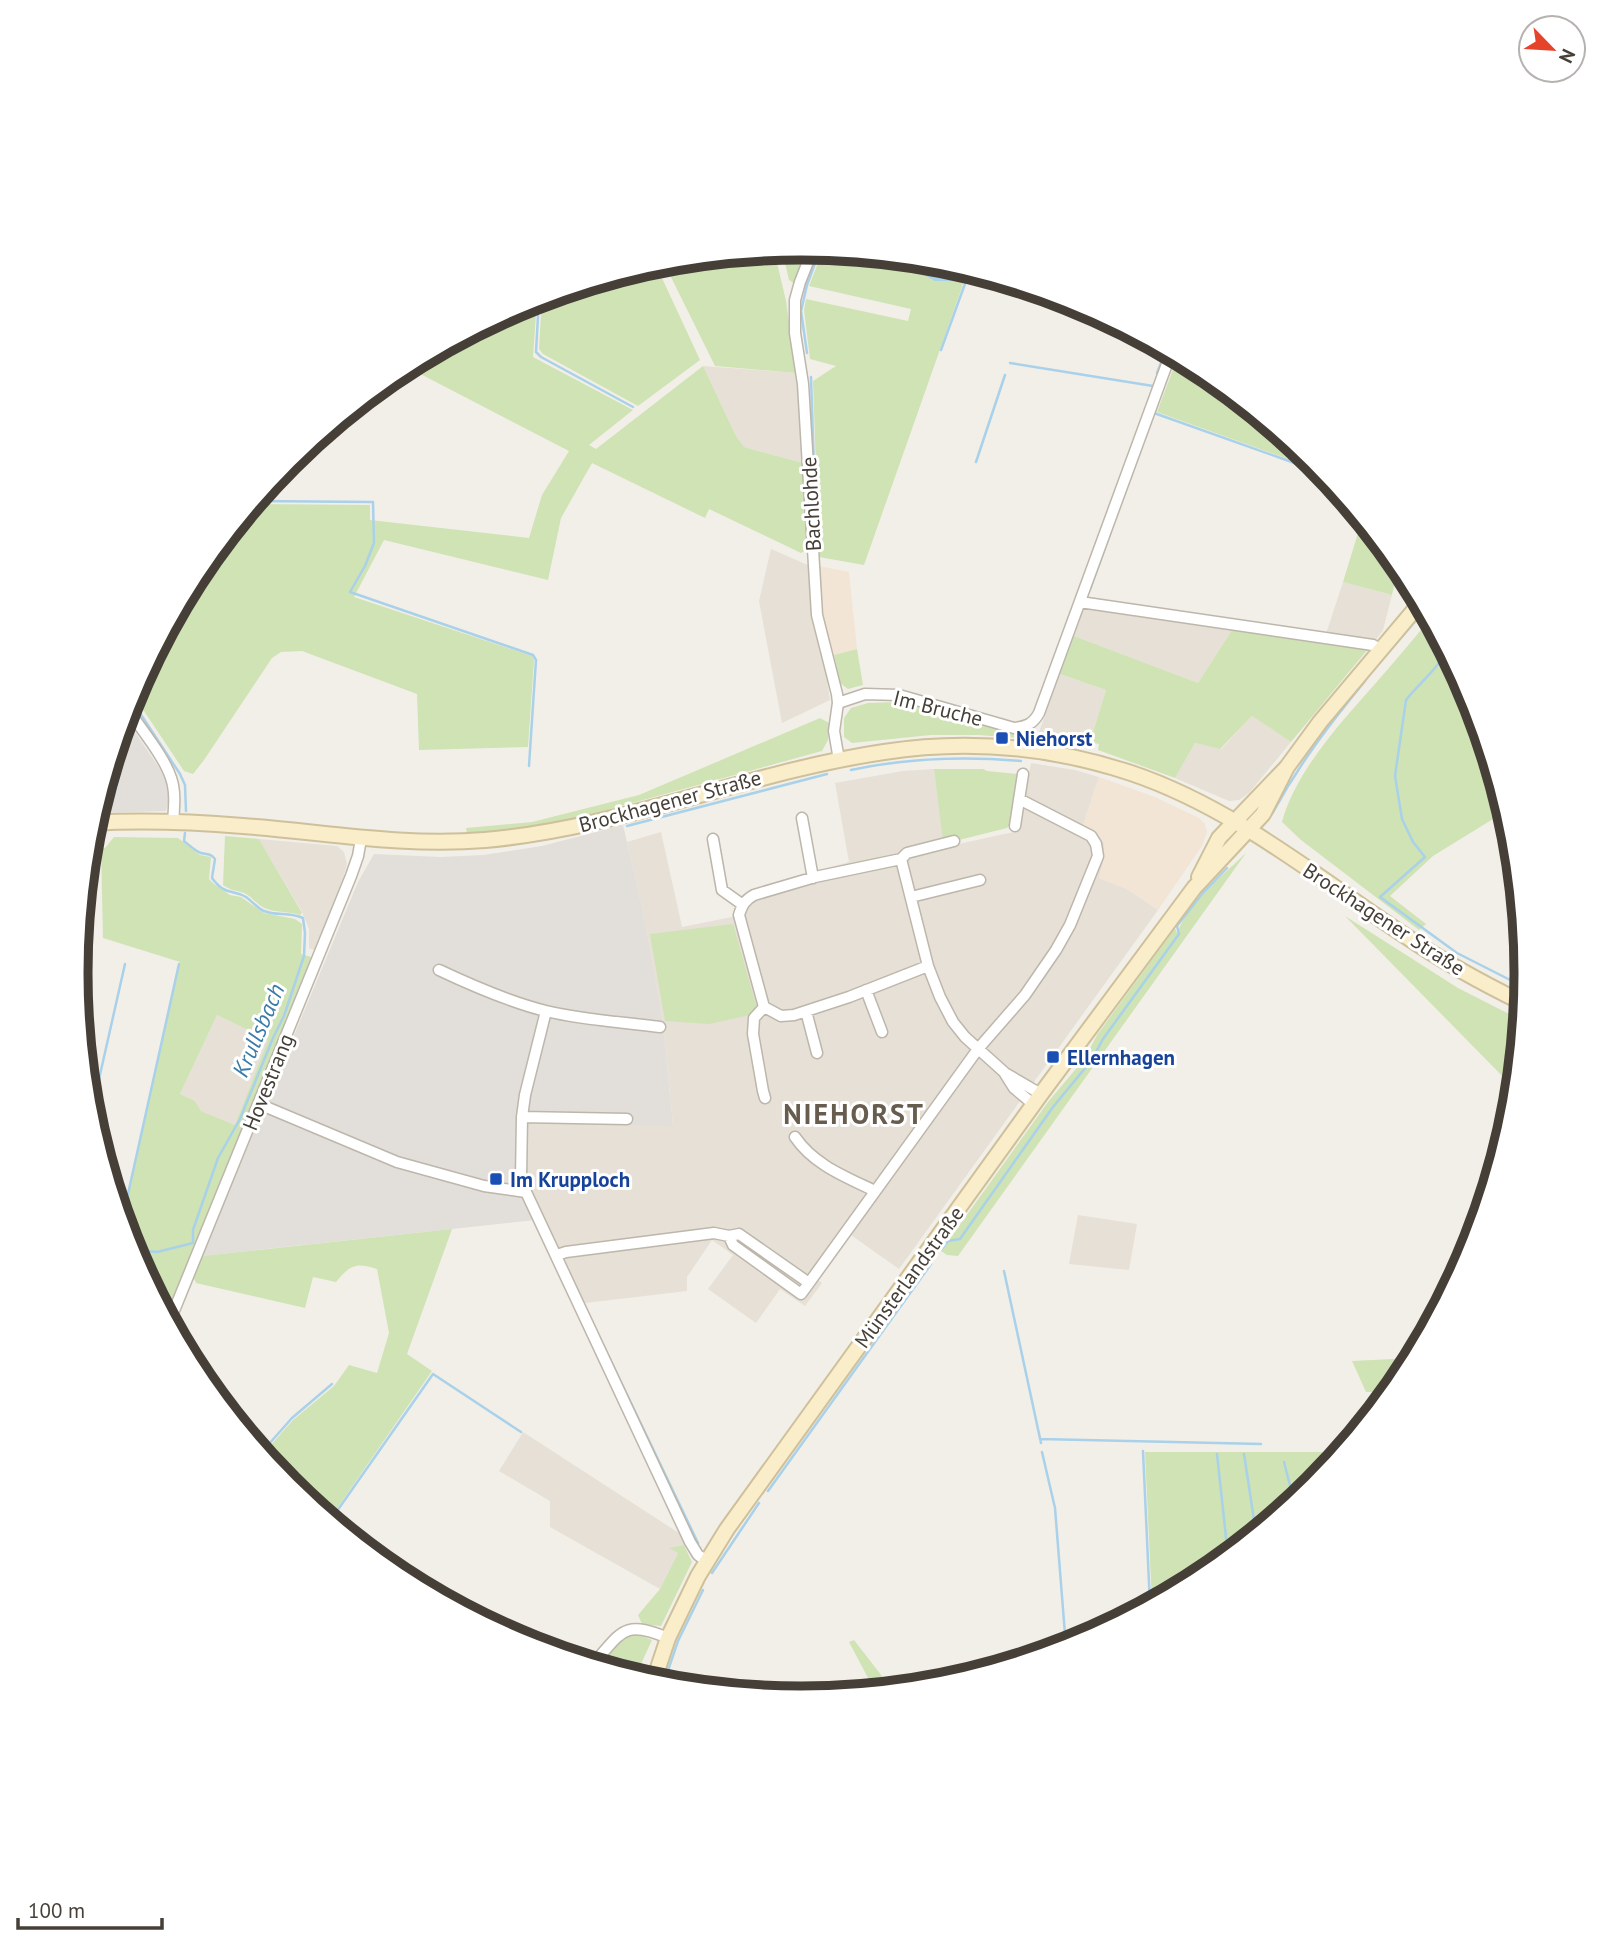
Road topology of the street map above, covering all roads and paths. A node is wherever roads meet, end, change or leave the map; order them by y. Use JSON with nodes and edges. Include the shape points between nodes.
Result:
{"nodes":[{"id":1,"x":809,"y":260,"type":"edge"},
{"id":2,"x":1168,"y":362,"type":"edge"},
{"id":3,"x":1080,"y":602,"type":"junction"},
{"id":4,"x":1414,"y":610,"type":"edge"},
{"id":5,"x":1381,"y":650,"type":"junction"},
{"id":6,"x":838,"y":703,"type":"junction"},
{"id":7,"x":134,"y":720,"type":"edge"},
{"id":8,"x":839,"y":760,"type":"junction"},
{"id":9,"x":1287,"y":766,"type":"junction"},
{"id":10,"x":1023,"y":774,"type":"dead end"},
{"id":11,"x":1019,"y":799,"type":"junction"},
{"id":12,"x":802,"y":818,"type":"dead end"},
{"id":13,"x":1233,"y":821,"type":"junction"},
{"id":14,"x":173,"y":822,"type":"junction"},
{"id":15,"x":104,"y":823,"type":"edge"},
{"id":16,"x":1014,"y":826,"type":"dead end"},
{"id":17,"x":1249,"y":830,"type":"junction"},
{"id":18,"x":361,"y":839,"type":"junction"},
{"id":19,"x":713,"y":839,"type":"dead end"},
{"id":20,"x":954,"y":841,"type":"dead end"},
{"id":21,"x":901,"y":859,"type":"junction"},
{"id":22,"x":813,"y":878,"type":"junction"},
{"id":23,"x":980,"y":880,"type":"dead end"},
{"id":24,"x":1194,"y":888,"type":"junction"},
{"id":25,"x":911,"y":897,"type":"junction"},
{"id":26,"x":743,"y":905,"type":"junction"},
{"id":27,"x":928,"y":966,"type":"junction"},
{"id":28,"x":439,"y":970,"type":"dead end"},
{"id":29,"x":866,"y":990,"type":"junction"},
{"id":30,"x":1513,"y":998,"type":"edge"},
{"id":31,"x":764,"y":1007,"type":"junction"},
{"id":32,"x":546,"y":1010,"type":"junction"},
{"id":33,"x":806,"y":1011,"type":"junction"},
{"id":34,"x":660,"y":1027,"type":"dead end"},
{"id":35,"x":882,"y":1032,"type":"dead end"},
{"id":36,"x":978,"y":1049,"type":"junction"},
{"id":37,"x":817,"y":1053,"type":"dead end"},
{"id":38,"x":765,"y":1098,"type":"dead end"},
{"id":39,"x":1037,"y":1099,"type":"junction"},
{"id":40,"x":259,"y":1104,"type":"junction"},
{"id":41,"x":522,"y":1117,"type":"junction"},
{"id":42,"x":627,"y":1119,"type":"dead end"},
{"id":43,"x":795,"y":1138,"type":"dead end"},
{"id":44,"x":875,"y":1191,"type":"junction"},
{"id":45,"x":526,"y":1192,"type":"junction"},
{"id":46,"x":557,"y":1255,"type":"junction"},
{"id":47,"x":174,"y":1312,"type":"edge"},
{"id":48,"x":707,"y":1561,"type":"junction"},
{"id":49,"x":668,"y":1638,"type":"junction"},
{"id":50,"x":600,"y":1657,"type":"edge"},
{"id":51,"x":657,"y":1671,"type":"edge"}],
"edges":[{"from":1,"to":6,"type":"street","name":"Bachlohde","via":[[795,300],[795,333],[803,384],[817,615]]},
{"from":2,"to":3,"type":"street","name":"Im Bruche"},
{"from":3,"to":5,"type":"street","via":[[1373,645]]},
{"from":3,"to":6,"type":"street","name":"Im Bruche","via":[[1039,713],[1030,725],[1014,728],[899,695],[865,694]]},
{"from":4,"to":5,"type":"main road"},
{"from":5,"to":9,"type":"main road"},
{"from":6,"to":8,"type":"street","name":"Bachlohde","via":[[834,731]]},
{"from":7,"to":14,"type":"street","via":[[172,780]]},
{"from":8,"to":13,"type":"main road","name":"Brockhagener Straße","via":[[934,747],[1030,749],[1133,774]]},
{"from":8,"to":18,"type":"main road","name":"Brockhagener Straße","via":[[540,834],[421,843]]},
{"from":9,"to":13,"type":"main road","name":"Münsterlandstraße"},
{"from":9,"to":17,"type":"main road","name":"Münsterlandstraße","via":[[1263,814]]},
{"from":10,"to":11,"type":"street"},
{"from":11,"to":16,"type":"street"},
{"from":11,"to":36,"type":"street","via":[[1091,836],[1098,856],[1056,950]]},
{"from":12,"to":22,"type":"street"},
{"from":13,"to":17,"type":"main road","name":"Brockhagener Straße"},
{"from":13,"to":24,"type":"main road","name":"Münsterlandstraße","via":[[1219,838]]},
{"from":14,"to":15,"type":"main road","name":"Brockhagener Straße"},
{"from":14,"to":18,"type":"main road","name":"Brockhagener Straße"},
{"from":17,"to":24,"type":"main road","name":"Münsterlandstraße"},
{"from":17,"to":30,"type":"main road","name":"Brockhagener Straße","via":[[1407,937]]},
{"from":18,"to":40,"type":"street","name":"Hovestrang"},
{"from":19,"to":26,"type":"street","via":[[722,890]]},
{"from":20,"to":21,"type":"street","via":[[907,853]]},
{"from":21,"to":22,"type":"street"},
{"from":21,"to":25,"type":"street"},
{"from":22,"to":26,"type":"street","via":[[754,895]]},
{"from":23,"to":25,"type":"street"},
{"from":24,"to":39,"type":"main road","name":"Münsterlandstraße"},
{"from":25,"to":27,"type":"street"},
{"from":26,"to":31,"type":"street","via":[[739,915]]},
{"from":27,"to":29,"type":"street"},
{"from":27,"to":36,"type":"street","via":[[953,1022]]},
{"from":28,"to":32,"type":"street"},
{"from":29,"to":33,"type":"street"},
{"from":29,"to":35,"type":"street"},
{"from":31,"to":33,"type":"street","via":[[781,1016]]},
{"from":31,"to":38,"type":"street","via":[[754,1018],[753,1034]]},
{"from":32,"to":34,"type":"street"},
{"from":32,"to":41,"type":"street"},
{"from":33,"to":37,"type":"street"},
{"from":36,"to":39,"type":"street","via":[[1004,1072],[1014,1088]]},
{"from":36,"to":44,"type":"street"},
{"from":39,"to":48,"type":"main road","name":"Münsterlandstraße"},
{"from":40,"to":45,"type":"street","via":[[397,1162],[484,1186]]},
{"from":40,"to":47,"type":"street","name":"Hovestrang"},
{"from":41,"to":42,"type":"street"},
{"from":41,"to":45,"type":"street","via":[[521,1178]]},
{"from":43,"to":44,"type":"street","via":[[817,1161]]},
{"from":44,"to":46,"type":"street","via":[[802,1294],[733,1245],[729,1236],[714,1233]]},
{"from":45,"to":46,"type":"street"},
{"from":46,"to":48,"type":"street","via":[[690,1542]]},
{"from":48,"to":49,"type":"main road","name":"Münsterlandstraße"},
{"from":49,"to":50,"type":"street","via":[[630,1629]]},
{"from":49,"to":51,"type":"main road","name":"Münsterlandstraße"}]}
